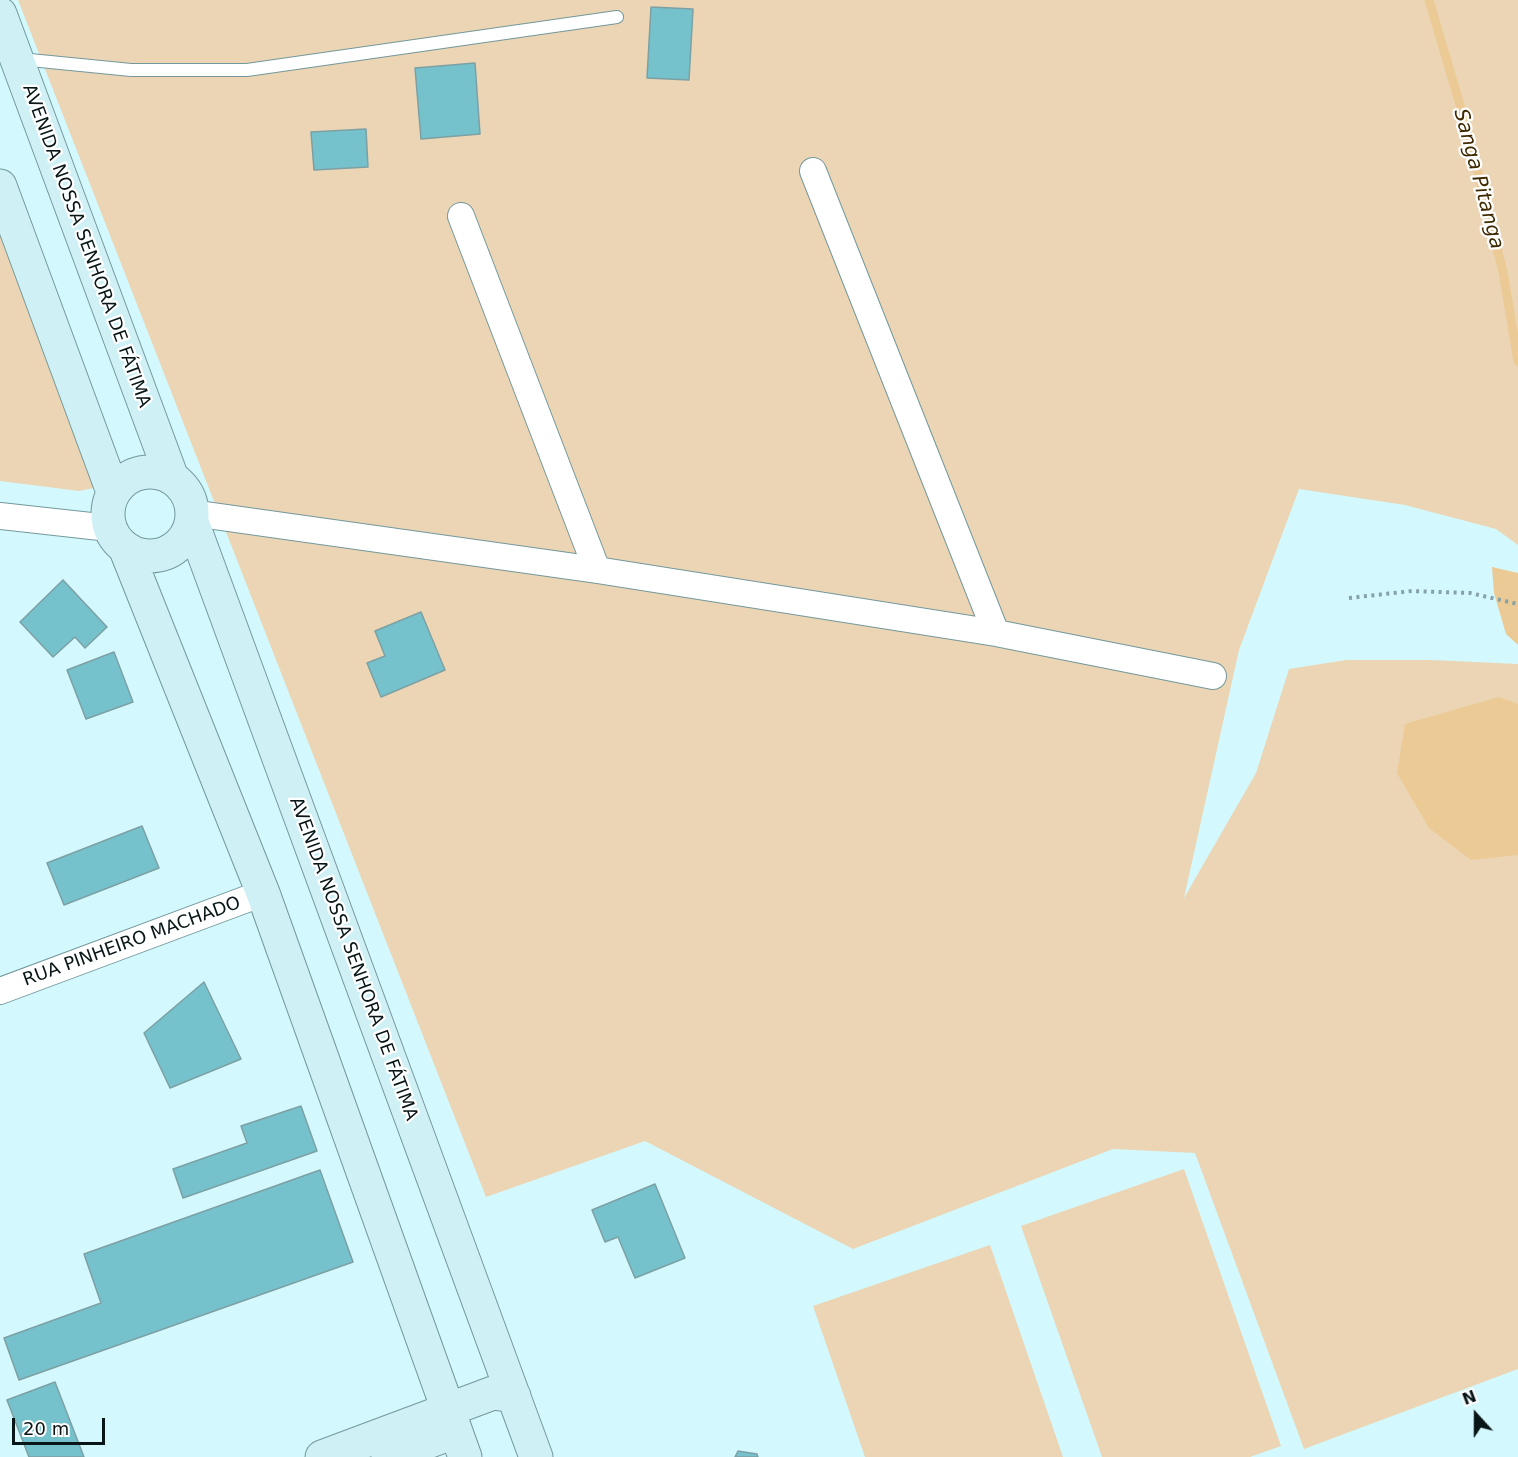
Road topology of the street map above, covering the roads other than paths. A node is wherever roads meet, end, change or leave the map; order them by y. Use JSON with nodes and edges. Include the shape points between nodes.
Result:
{"nodes":[{"id":1,"x":0,"y":14,"type":"edge"},
{"id":2,"x":617,"y":17,"type":"dead end"},
{"id":3,"x":17,"y":58,"type":"junction"},
{"id":4,"x":813,"y":171,"type":"dead end"},
{"id":5,"x":0,"y":186,"type":"edge"},
{"id":6,"x":460,"y":216,"type":"dead end"},
{"id":7,"x":172,"y":478,"type":"junction"},
{"id":8,"x":113,"y":492,"type":"junction"},
{"id":9,"x":0,"y":516,"type":"edge"},
{"id":10,"x":192,"y":517,"type":"junction"},
{"id":11,"x":118,"y":539,"type":"junction"},
{"id":12,"x":597,"y":570,"type":"junction"},
{"id":13,"x":996,"y":633,"type":"junction"},
{"id":14,"x":1213,"y":676,"type":"dead end"},
{"id":15,"x":263,"y":893,"type":"junction"},
{"id":16,"x":0,"y":991,"type":"edge"},
{"id":17,"x":514,"y":1396,"type":"junction"},
{"id":18,"x":456,"y":1433,"type":"edge"},
{"id":19,"x":322,"y":1457,"type":"edge"},
{"id":20,"x":388,"y":1457,"type":"edge"},
{"id":21,"x":536,"y":1457,"type":"edge"}],
"edges":[{"from":1,"to":3,"type":"street","name":"AVENIDA NOSSA SENHORA DE FÁTIMA"},
{"from":2,"to":3,"type":"lane","via":[[247,70],[131,70]]},
{"from":3,"to":7,"type":"street","name":"AVENIDA NOSSA SENHORA DE FÁTIMA"},
{"from":4,"to":13,"type":"street"},
{"from":5,"to":8,"type":"street"},
{"from":6,"to":12,"type":"street"},
{"from":7,"to":8,"type":"street","via":[[146,472],[128,478]]},
{"from":7,"to":10,"type":"street","name":"AVENIDA NOSSA SENHORA DE FÁTIMA","via":[[187,493]]},
{"from":8,"to":11,"type":"street","via":[[108,509]]},
{"from":9,"to":11,"type":"street"},
{"from":10,"to":11,"type":"street","via":[[188,533],[172,551],[149,557]]},
{"from":10,"to":12,"type":"street"},
{"from":10,"to":17,"type":"street","name":"AVENIDA NOSSA SENHORA DE FÁTIMA"},
{"from":11,"to":15,"type":"street"},
{"from":12,"to":13,"type":"street"},
{"from":13,"to":14,"type":"street"},
{"from":15,"to":16,"type":"street","name":"RUA PINHEIRO MACHADO"},
{"from":15,"to":18,"type":"street"},
{"from":17,"to":18,"type":"street","via":[[493,1392]]},
{"from":17,"to":21,"type":"street","name":"AVENIDA NOSSA SENHORA DE FÁTIMA"},
{"from":18,"to":19,"type":"street"},
{"from":18,"to":20,"type":"street"}]}
